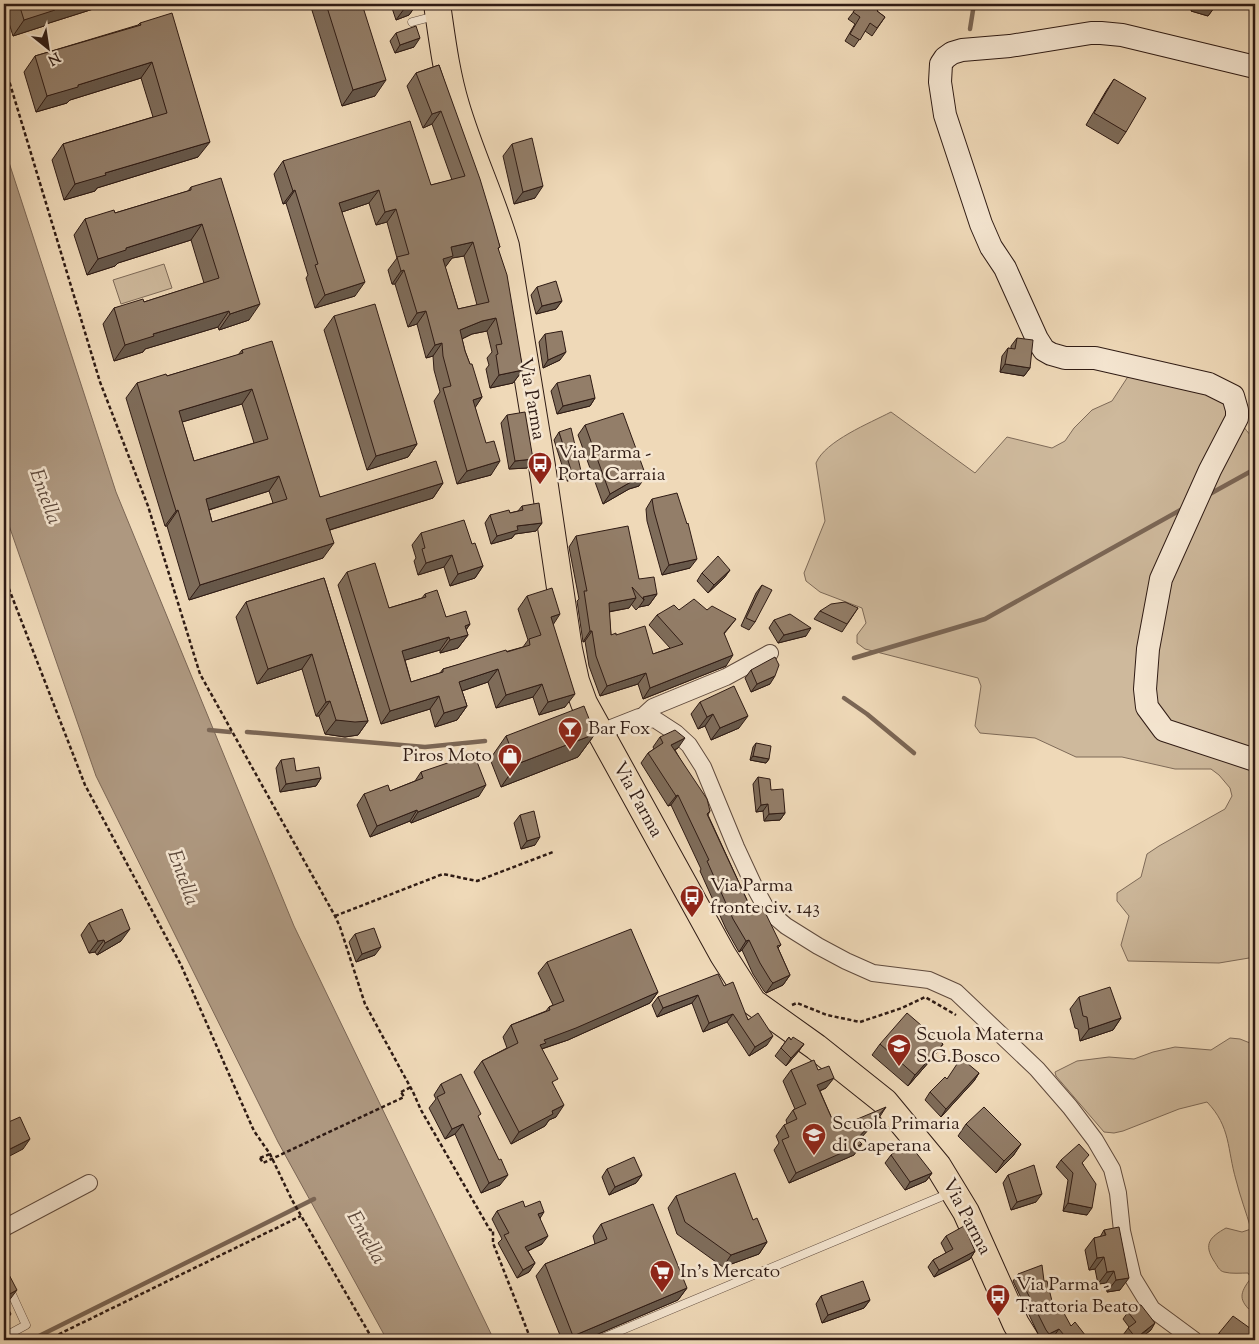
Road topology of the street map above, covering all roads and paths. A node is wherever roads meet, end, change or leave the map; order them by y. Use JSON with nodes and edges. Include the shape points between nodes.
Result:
{"nodes":[{"id":1,"x":438,"y":9,"type":"edge"},
{"id":2,"x":412,"y":22,"type":"dead end"},
{"id":3,"x":4,"y":64,"type":"edge"},
{"id":4,"x":1255,"y":67,"type":"edge"},
{"id":5,"x":4,"y":576,"type":"edge"},
{"id":6,"x":770,"y":652,"type":"dead end"},
{"id":7,"x":642,"y":717,"type":"junction"},
{"id":8,"x":600,"y":732,"type":"junction"},
{"id":9,"x":1255,"y":760,"type":"edge"},
{"id":10,"x":552,"y":852,"type":"dead end"},
{"id":11,"x":335,"y":916,"type":"junction"},
{"id":12,"x":766,"y":1012,"type":"junction"},
{"id":13,"x":956,"y":1015,"type":"dead end"},
{"id":14,"x":410,"y":1087,"type":"junction"},
{"id":15,"x":270,"y":1154,"type":"junction"},
{"id":16,"x":89,"y":1183,"type":"dead end"},
{"id":17,"x":954,"y":1191,"type":"junction"},
{"id":18,"x":300,"y":1216,"type":"junction"},
{"id":19,"x":4,"y":1228,"type":"edge"},
{"id":20,"x":4,"y":1277,"type":"edge"},
{"id":21,"x":4,"y":1337,"type":"edge"},
{"id":22,"x":47,"y":1340,"type":"edge"},
{"id":23,"x":373,"y":1340,"type":"edge"},
{"id":24,"x":531,"y":1340,"type":"edge"},
{"id":25,"x":598,"y":1340,"type":"edge"},
{"id":26,"x":1026,"y":1340,"type":"edge"},
{"id":27,"x":1194,"y":1340,"type":"edge"}],
"edges":[{"from":1,"to":2,"type":"lane"},
{"from":1,"to":8,"type":"main road","name":"Via Parma","via":[[456,108],[506,246],[569,649],[576,681]]},
{"from":3,"to":11,"type":"path","via":[[100,382],[148,506],[200,674]]},
{"from":4,"to":9,"type":"street","via":[[1122,34],[1091,33],[952,53],[941,64],[940,82],[945,115],[981,224],[1044,350],[1065,358],[1095,358],[1209,384],[1233,396],[1237,418],[1161,579],[1148,649],[1145,688],[1148,707],[1164,730]]},
{"from":5,"to":15,"type":"path","via":[[85,785],[181,965],[254,1131]]},
{"from":6,"to":7,"type":"street","via":[[726,677],[653,707]]},
{"from":7,"to":8,"type":"street"},
{"from":7,"to":27,"type":"street","via":[[656,720],[689,745],[703,767],[736,847],[768,910],[818,946],[873,973],[929,980],[956,992],[1037,1069],[1095,1140],[1112,1169],[1133,1278],[1152,1309]]},
{"from":8,"to":12,"type":"main road","name":"Via Parma","via":[[723,955],[753,1002]]},
{"from":10,"to":11,"type":"path","via":[[477,881],[443,874]]},
{"from":11,"to":14,"type":"path","via":[[365,1004]]},
{"from":12,"to":13,"type":"path","via":[[797,1004],[860,1022],[925,997]]},
{"from":12,"to":17,"type":"main road","name":"Via Parma","via":[[885,1102],[938,1166]]},
{"from":14,"to":15,"type":"path","bridge":true,"via":[[401,1092],[404,1097],[263,1163],[260,1158]]},
{"from":14,"to":24,"type":"path","via":[[454,1169],[490,1230],[493,1230],[493,1243]]},
{"from":15,"to":18,"type":"path"},
{"from":16,"to":19,"type":"street"},
{"from":17,"to":25,"type":"lane"},
{"from":17,"to":26,"type":"main road","name":"Via Parma"},
{"from":18,"to":22,"type":"path"},
{"from":18,"to":23,"type":"path"},
{"from":20,"to":21,"type":"lane","via":[[26,1325]]}]}
